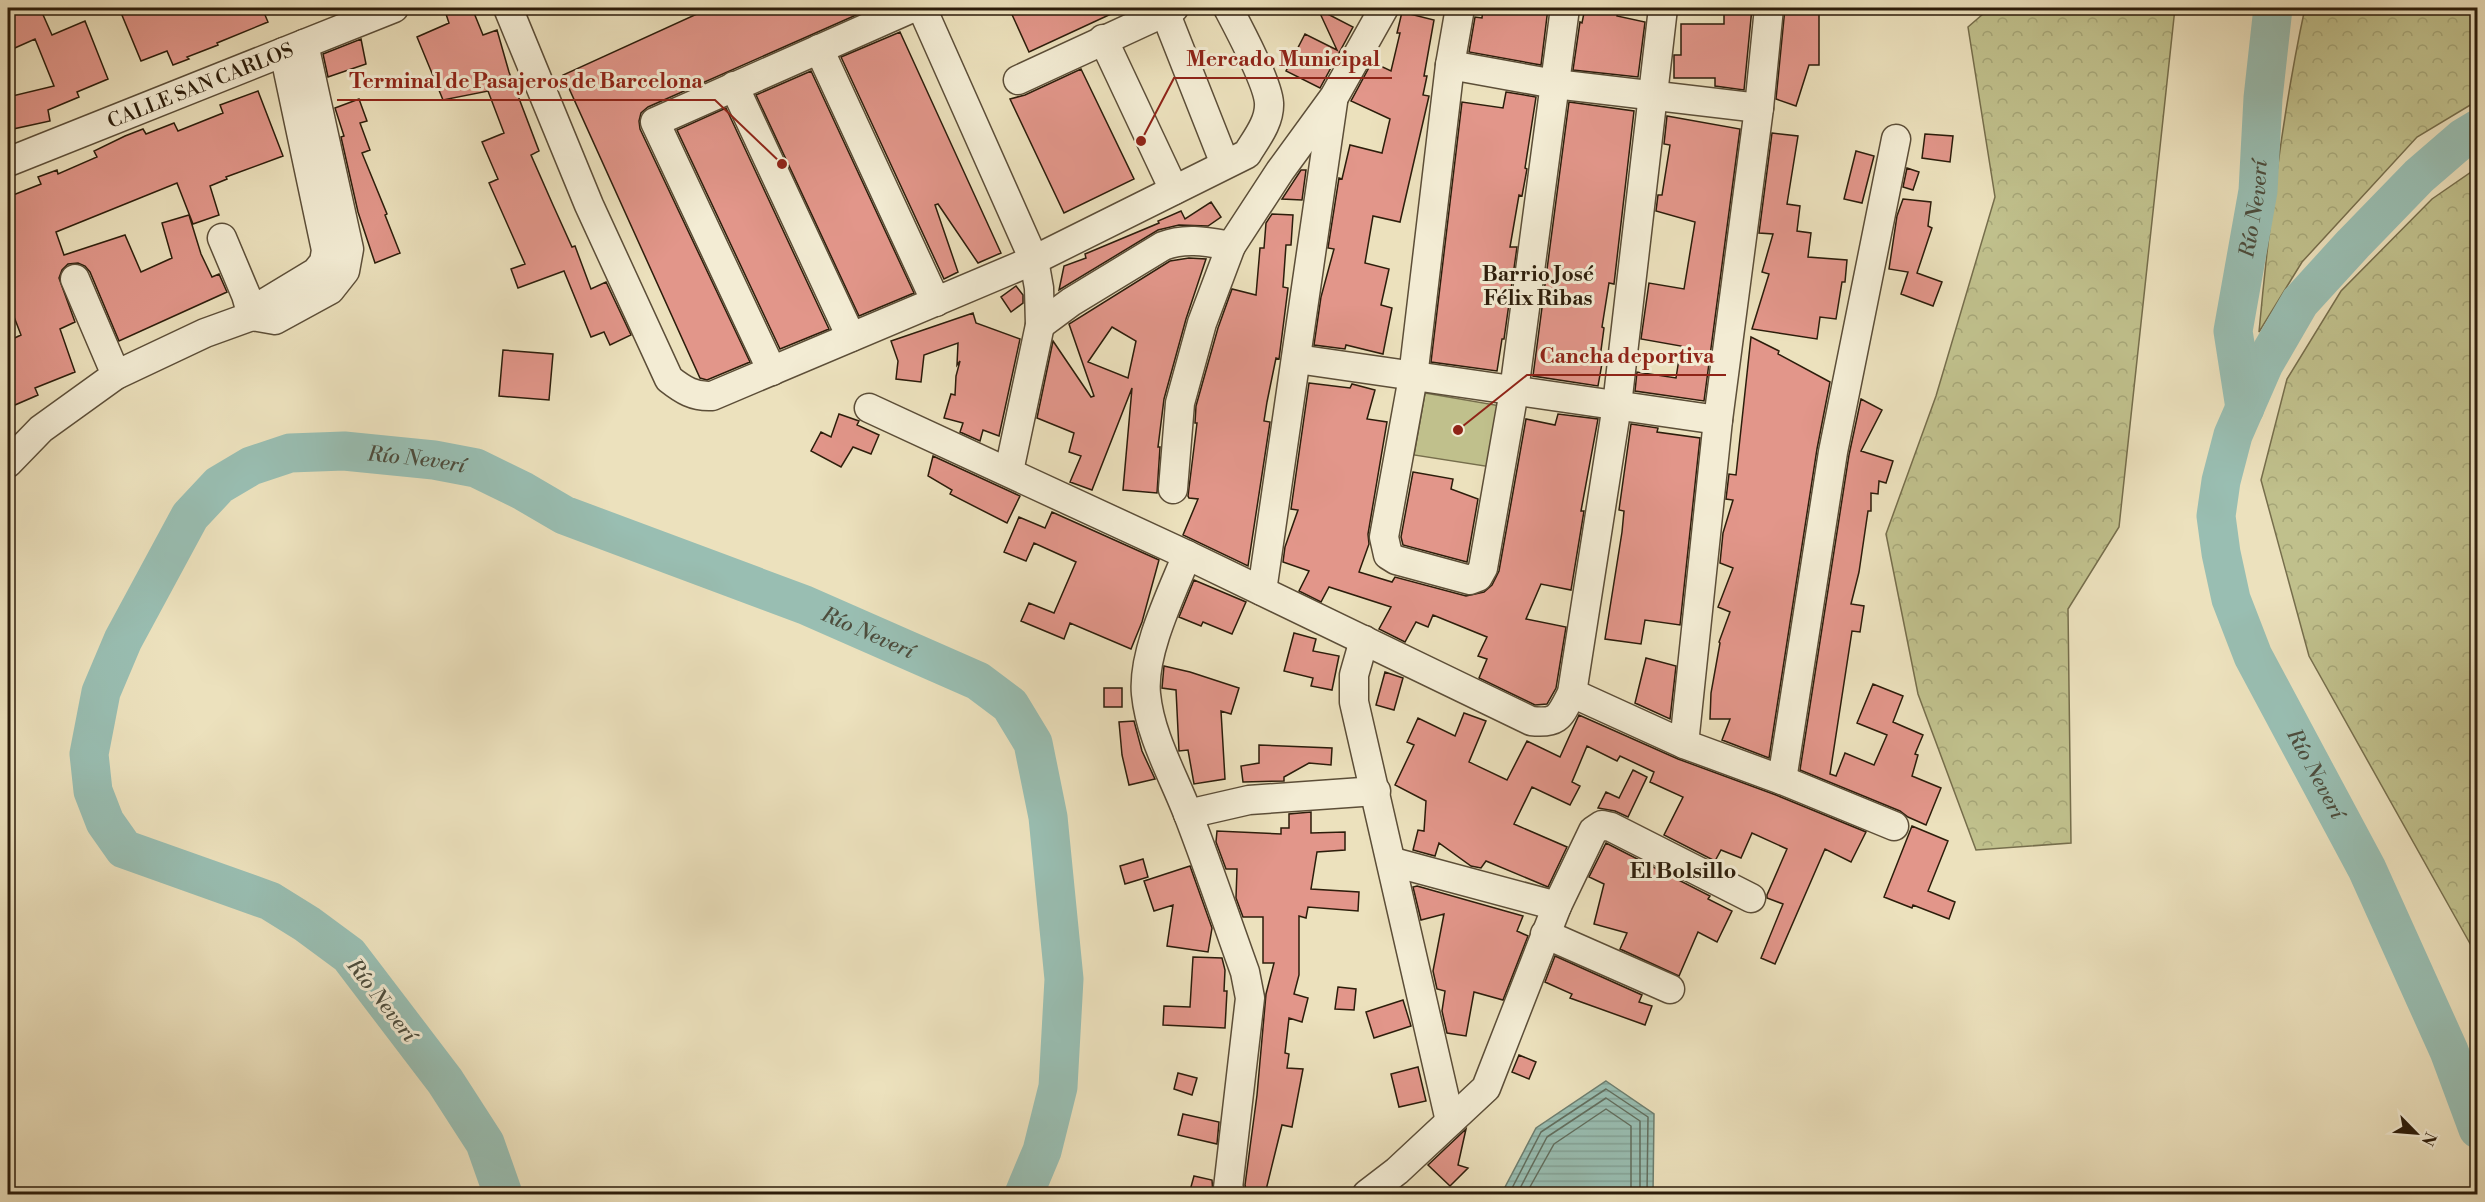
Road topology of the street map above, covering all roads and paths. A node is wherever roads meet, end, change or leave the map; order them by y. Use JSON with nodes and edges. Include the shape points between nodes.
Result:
{"nodes":[{"id":1,"x":394,"y":8,"type":"edge"},
{"id":2,"x":508,"y":8,"type":"edge"},
{"id":3,"x":912,"y":8,"type":"edge"},
{"id":4,"x":922,"y":8,"type":"edge"},
{"id":5,"x":1228,"y":8,"type":"edge"},
{"id":6,"x":1384,"y":8,"type":"edge"},
{"id":7,"x":1460,"y":8,"type":"edge"},
{"id":8,"x":1564,"y":8,"type":"edge"},
{"id":9,"x":1663,"y":8,"type":"edge"},
{"id":10,"x":1769,"y":8,"type":"edge"},
{"id":11,"x":1169,"y":10,"type":"edge"},
{"id":12,"x":1103,"y":39,"type":"junction"},
{"id":13,"x":294,"y":48,"type":"junction"},
{"id":14,"x":819,"y":49,"type":"junction"},
{"id":15,"x":1450,"y":65,"type":"junction"},
{"id":16,"x":1018,"y":80,"type":"dead end"},
{"id":17,"x":1555,"y":84,"type":"junction"},
{"id":18,"x":734,"y":86,"type":"junction"},
{"id":19,"x":1334,"y":97,"type":"junction"},
{"id":20,"x":1653,"y":97,"type":"junction"},
{"id":21,"x":1759,"y":108,"type":"junction"},
{"id":22,"x":1896,"y":139,"type":"dead end"},
{"id":23,"x":10,"y":152,"type":"edge"},
{"id":24,"x":1226,"y":164,"type":"junction"},
{"id":25,"x":1174,"y":190,"type":"junction"},
{"id":26,"x":222,"y":238,"type":"dead end"},
{"id":27,"x":1231,"y":246,"type":"junction"},
{"id":28,"x":1034,"y":260,"type":"junction"},
{"id":29,"x":75,"y":279,"type":"dead end"},
{"id":30,"x":936,"y":302,"type":"junction"},
{"id":31,"x":252,"y":316,"type":"junction"},
{"id":32,"x":1040,"y":326,"type":"junction"},
{"id":33,"x":851,"y":337,"type":"junction"},
{"id":34,"x":1297,"y":359,"type":"junction"},
{"id":35,"x":772,"y":371,"type":"junction"},
{"id":36,"x":116,"y":375,"type":"junction"},
{"id":37,"x":1413,"y":377,"type":"junction"},
{"id":38,"x":1514,"y":391,"type":"junction"},
{"id":39,"x":1617,"y":405,"type":"junction"},
{"id":40,"x":869,"y":408,"type":"dead end"},
{"id":41,"x":1718,"y":420,"type":"junction"},
{"id":42,"x":8,"y":464,"type":"edge"},
{"id":43,"x":1009,"y":471,"type":"junction"},
{"id":44,"x":1173,"y":489,"type":"dead end"},
{"id":45,"x":1187,"y":555,"type":"junction"},
{"id":46,"x":1262,"y":591,"type":"junction"},
{"id":47,"x":1364,"y":640,"type":"junction"},
{"id":48,"x":1572,"y":693,"type":"junction"},
{"id":49,"x":1684,"y":744,"type":"junction"},
{"id":50,"x":1782,"y":780,"type":"junction"},
{"id":51,"x":1376,"y":791,"type":"junction"},
{"id":52,"x":1188,"y":814,"type":"junction"},
{"id":53,"x":1894,"y":826,"type":"dead end"},
{"id":54,"x":1393,"y":862,"type":"junction"},
{"id":55,"x":1751,"y":898,"type":"dead end"},
{"id":56,"x":1557,"y":906,"type":"junction"},
{"id":57,"x":1545,"y":934,"type":"junction"},
{"id":58,"x":1670,"y":989,"type":"dead end"},
{"id":59,"x":1450,"y":1120,"type":"junction"},
{"id":60,"x":1232,"y":1194,"type":"edge"},
{"id":61,"x":1367,"y":1194,"type":"edge"}],
"edges":[{"from":1,"to":13,"type":"street","name":"CALLE SAN CARLOS"},
{"from":2,"to":35,"type":"street","via":[[589,204],[669,379],[684,391],[712,396]]},
{"from":3,"to":14,"type":"street"},
{"from":4,"to":28,"type":"street"},
{"from":5,"to":24,"type":"street","via":[[1269,103],[1265,124],[1247,154]]},
{"from":6,"to":19,"type":"street"},
{"from":7,"to":15,"type":"street"},
{"from":8,"to":17,"type":"street"},
{"from":9,"to":20,"type":"street"},
{"from":10,"to":21,"type":"street"},
{"from":11,"to":12,"type":"street"},
{"from":11,"to":24,"type":"street"},
{"from":12,"to":16,"type":"street"},
{"from":12,"to":25,"type":"street"},
{"from":13,"to":23,"type":"street","name":"CALLE SAN CARLOS"},
{"from":13,"to":31,"type":"street","via":[[349,249],[345,272],[330,290],[275,320]]},
{"from":14,"to":18,"type":"street"},
{"from":14,"to":30,"type":"street"},
{"from":15,"to":17,"type":"street"},
{"from":15,"to":37,"type":"street"},
{"from":17,"to":20,"type":"street"},
{"from":17,"to":38,"type":"street"},
{"from":18,"to":33,"type":"street"},
{"from":18,"to":35,"type":"street","via":[[655,122]]},
{"from":19,"to":27,"type":"street"},
{"from":19,"to":34,"type":"street"},
{"from":20,"to":21,"type":"street"},
{"from":20,"to":39,"type":"street"},
{"from":21,"to":41,"type":"street"},
{"from":22,"to":50,"type":"street","via":[[1833,452]]},
{"from":24,"to":25,"type":"street"},
{"from":25,"to":28,"type":"street"},
{"from":26,"to":31,"type":"street"},
{"from":27,"to":32,"type":"street","via":[[1196,240],[1174,242],[1113,276]]},
{"from":27,"to":44,"type":"street","via":[[1202,323],[1180,403]]},
{"from":28,"to":30,"type":"street"},
{"from":28,"to":32,"type":"street"},
{"from":29,"to":36,"type":"street"},
{"from":30,"to":33,"type":"street"},
{"from":31,"to":36,"type":"street","via":[[205,333]]},
{"from":32,"to":43,"type":"street"},
{"from":33,"to":35,"type":"street"},
{"from":34,"to":37,"type":"street"},
{"from":34,"to":46,"type":"street"},
{"from":36,"to":42,"type":"street","via":[[41,429]]},
{"from":37,"to":38,"type":"street"},
{"from":37,"to":38,"type":"street","via":[[1384,537],[1388,555],[1470,580],[1478,577],[1483,568]]},
{"from":38,"to":39,"type":"street"},
{"from":39,"to":41,"type":"street"},
{"from":39,"to":48,"type":"street"},
{"from":40,"to":43,"type":"street"},
{"from":41,"to":49,"type":"street"},
{"from":43,"to":45,"type":"street"},
{"from":45,"to":46,"type":"street"},
{"from":45,"to":52,"type":"street","via":[[1161,619],[1146,692],[1154,731]]},
{"from":46,"to":47,"type":"street"},
{"from":47,"to":48,"type":"street","via":[[1531,721],[1548,723],[1559,718]]},
{"from":47,"to":51,"type":"street","via":[[1354,675],[1354,702]]},
{"from":48,"to":49,"type":"street"},
{"from":49,"to":50,"type":"street"},
{"from":50,"to":53,"type":"street"},
{"from":51,"to":52,"type":"street","via":[[1249,801]]},
{"from":51,"to":54,"type":"street"},
{"from":52,"to":60,"type":"street","via":[[1245,972],[1250,998],[1228,1188]]},
{"from":54,"to":56,"type":"street"},
{"from":54,"to":59,"type":"street"},
{"from":55,"to":56,"type":"street","via":[[1602,825],[1593,831]]},
{"from":56,"to":57,"type":"street"},
{"from":57,"to":58,"type":"street"},
{"from":57,"to":59,"type":"street","via":[[1486,1088]]},
{"from":59,"to":61,"type":"street"}]}
